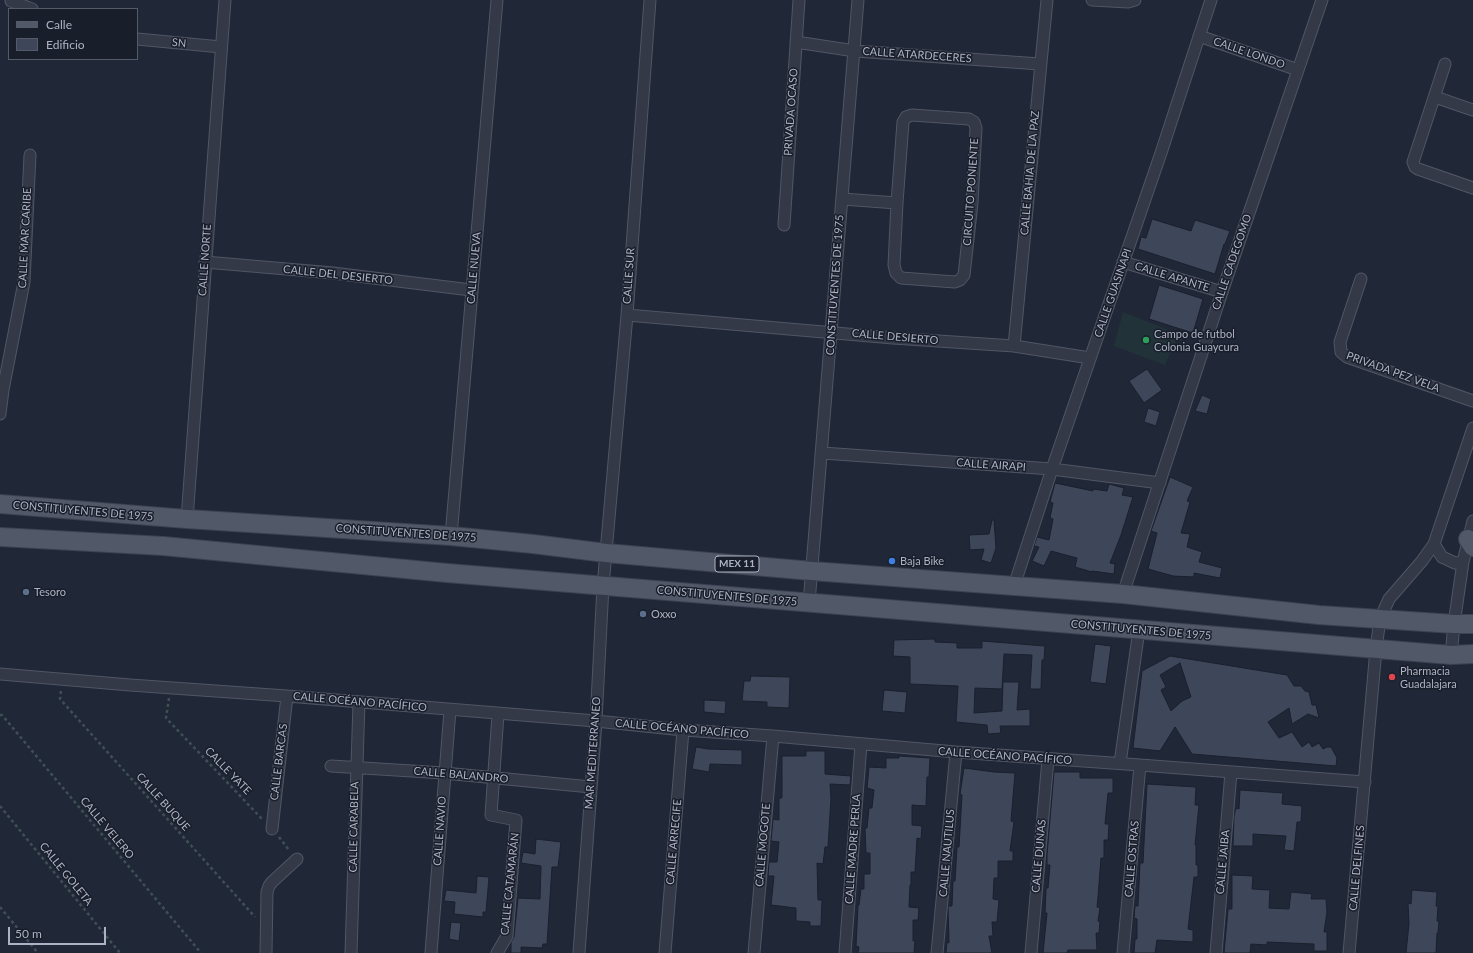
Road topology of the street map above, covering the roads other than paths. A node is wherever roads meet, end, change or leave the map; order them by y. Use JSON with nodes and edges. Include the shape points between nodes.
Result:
{"nodes":[{"id":1,"x":225,"y":0,"type":"edge"},
{"id":2,"x":497,"y":0,"type":"edge"},
{"id":3,"x":650,"y":0,"type":"edge"},
{"id":4,"x":799,"y":0,"type":"edge"},
{"id":5,"x":858,"y":0,"type":"edge"},
{"id":6,"x":1047,"y":0,"type":"edge"},
{"id":7,"x":1092,"y":0,"type":"edge"},
{"id":8,"x":1135,"y":0,"type":"edge"},
{"id":9,"x":1212,"y":0,"type":"edge"},
{"id":10,"x":1322,"y":0,"type":"edge"},
{"id":11,"x":11,"y":1,"type":"dead end"},
{"id":12,"x":29,"y":8,"type":"edge"},
{"id":13,"x":1199,"y":36,"type":"junction"},
{"id":14,"x":138,"y":39,"type":"edge"},
{"id":15,"x":796,"y":42,"type":"junction"},
{"id":16,"x":221,"y":48,"type":"junction"},
{"id":17,"x":855,"y":51,"type":"junction"},
{"id":18,"x":1040,"y":64,"type":"junction"},
{"id":19,"x":1445,"y":64,"type":"dead end"},
{"id":20,"x":1298,"y":70,"type":"junction"},
{"id":21,"x":1435,"y":97,"type":"junction"},
{"id":22,"x":1473,"y":110,"type":"edge"},
{"id":23,"x":30,"y":155,"type":"dead end"},
{"id":24,"x":1473,"y":188,"type":"edge"},
{"id":25,"x":842,"y":200,"type":"junction"},
{"id":26,"x":896,"y":203,"type":"junction"},
{"id":27,"x":784,"y":225,"type":"dead end"},
{"id":28,"x":205,"y":262,"type":"junction"},
{"id":29,"x":1123,"y":262,"type":"junction"},
{"id":30,"x":1361,"y":279,"type":"dead end"},
{"id":31,"x":472,"y":290,"type":"junction"},
{"id":32,"x":1222,"y":292,"type":"junction"},
{"id":33,"x":627,"y":315,"type":"junction"},
{"id":34,"x":832,"y":332,"type":"junction"},
{"id":35,"x":1014,"y":346,"type":"junction"},
{"id":36,"x":1090,"y":358,"type":"junction"},
{"id":37,"x":1473,"y":401,"type":"edge"},
{"id":38,"x":0,"y":414,"type":"edge"},
{"id":39,"x":1473,"y":428,"type":"edge"},
{"id":40,"x":822,"y":453,"type":"junction"},
{"id":41,"x":1052,"y":469,"type":"junction"},
{"id":42,"x":1160,"y":483,"type":"junction"},
{"id":43,"x":0,"y":504,"type":"edge"},
{"id":44,"x":187,"y":519,"type":"junction"},
{"id":45,"x":1473,"y":521,"type":"edge"},
{"id":46,"x":451,"y":536,"type":"junction"},
{"id":47,"x":0,"y":537,"type":"edge"},
{"id":48,"x":1470,"y":543,"type":"edge"},
{"id":49,"x":1434,"y":544,"type":"junction"},
{"id":50,"x":606,"y":553,"type":"junction"},
{"id":51,"x":1463,"y":562,"type":"junction"},
{"id":52,"x":812,"y":571,"type":"junction"},
{"id":53,"x":603,"y":586,"type":"junction"},
{"id":54,"x":1014,"y":586,"type":"junction"},
{"id":55,"x":1124,"y":594,"type":"junction"},
{"id":56,"x":809,"y":603,"type":"junction"},
{"id":57,"x":1380,"y":619,"type":"junction"},
{"id":58,"x":1454,"y":624,"type":"junction"},
{"id":59,"x":1473,"y":624,"type":"edge"},
{"id":60,"x":1139,"y":630,"type":"junction"},
{"id":61,"x":1376,"y":649,"type":"junction"},
{"id":62,"x":1473,"y":654,"type":"edge"},
{"id":63,"x":1451,"y":655,"type":"junction"},
{"id":64,"x":0,"y":674,"type":"edge"},
{"id":65,"x":287,"y":696,"type":"junction"},
{"id":66,"x":359,"y":702,"type":"junction"},
{"id":67,"x":450,"y":710,"type":"junction"},
{"id":68,"x":498,"y":714,"type":"junction"},
{"id":69,"x":596,"y":721,"type":"junction"},
{"id":70,"x":683,"y":730,"type":"junction"},
{"id":71,"x":773,"y":736,"type":"junction"},
{"id":72,"x":861,"y":744,"type":"junction"},
{"id":73,"x":956,"y":752,"type":"junction"},
{"id":74,"x":1048,"y":759,"type":"junction"},
{"id":75,"x":1120,"y":763,"type":"junction"},
{"id":76,"x":1140,"y":764,"type":"junction"},
{"id":77,"x":331,"y":766,"type":"dead end"},
{"id":78,"x":356,"y":767,"type":"junction"},
{"id":79,"x":1231,"y":772,"type":"junction"},
{"id":80,"x":444,"y":773,"type":"junction"},
{"id":81,"x":494,"y":778,"type":"junction"},
{"id":82,"x":1365,"y":782,"type":"junction"},
{"id":83,"x":591,"y":788,"type":"junction"},
{"id":84,"x":272,"y":829,"type":"road end"},
{"id":85,"x":297,"y":859,"type":"road end"},
{"id":86,"x":266,"y":953,"type":"edge"},
{"id":87,"x":351,"y":953,"type":"edge"},
{"id":88,"x":431,"y":953,"type":"edge"},
{"id":89,"x":497,"y":953,"type":"edge"},
{"id":90,"x":579,"y":953,"type":"edge"},
{"id":91,"x":665,"y":953,"type":"edge"},
{"id":92,"x":754,"y":953,"type":"edge"},
{"id":93,"x":845,"y":953,"type":"edge"},
{"id":94,"x":937,"y":953,"type":"edge"},
{"id":95,"x":1031,"y":953,"type":"edge"},
{"id":96,"x":1123,"y":953,"type":"edge"},
{"id":97,"x":1216,"y":953,"type":"edge"},
{"id":98,"x":1350,"y":953,"type":"edge"}],
"edges":[{"from":1,"to":16,"type":"street","name":"CALLE NORTE"},
{"from":2,"to":31,"type":"street","name":"CALLE NUEVA"},
{"from":3,"to":33,"type":"street","name":"CALLE SUR"},
{"from":4,"to":15,"type":"street","name":"PRIVADA OCASO"},
{"from":5,"to":17,"type":"street","name":"CONSTITUYENTES DE 1975"},
{"from":6,"to":18,"type":"street","name":"CALLE BAHIA DE LA PAZ"},
{"from":7,"to":8,"type":"street"},
{"from":9,"to":13,"type":"street","name":"CALLE GUASINAPI"},
{"from":10,"to":20,"type":"street","name":"CALLE CADEGOMO"},
{"from":11,"to":12,"type":"street"},
{"from":13,"to":20,"type":"street","name":"CALLE LONDO"},
{"from":13,"to":29,"type":"street","name":"CALLE GUASINAPI"},
{"from":14,"to":16,"type":"street","name":"SN"},
{"from":15,"to":17,"type":"street","name":"CALLE ATARDECERES"},
{"from":15,"to":27,"type":"street","name":"PRIVADA OCASO"},
{"from":16,"to":28,"type":"street","name":"CALLE NORTE"},
{"from":17,"to":18,"type":"street","name":"CALLE ATARDECERES"},
{"from":17,"to":25,"type":"street","name":"CONSTITUYENTES DE 1975"},
{"from":18,"to":35,"type":"street","name":"CALLE BAHIA DE LA PAZ"},
{"from":19,"to":21,"type":"street"},
{"from":20,"to":32,"type":"street","name":"CALLE CADEGOMO"},
{"from":21,"to":22,"type":"street"},
{"from":21,"to":24,"type":"street","via":[[1413,162],[1418,169]]},
{"from":23,"to":38,"type":"street","name":"CALLE MAR CARIBE","via":[[24,282]]},
{"from":25,"to":26,"type":"street"},
{"from":25,"to":34,"type":"street","name":"CONSTITUYENTES DE 1975"},
{"from":26,"to":26,"type":"street","name":"CIRCUITO PONIENTE","via":[[896,273],[901,278],[955,282],[960,280],[964,276],[972,203],[976,128],[974,122],[969,119],[912,115],[906,117],[903,122]]},
{"from":28,"to":31,"type":"street","name":"CALLE DEL DESIERTO","via":[[333,273]]},
{"from":28,"to":44,"type":"street","name":"CALLE NORTE"},
{"from":29,"to":32,"type":"street","name":"CALLE APANTE"},
{"from":29,"to":36,"type":"street","name":"CALLE GUASINAPI"},
{"from":30,"to":37,"type":"street","name":"PRIVADA PEZ VELA","via":[[1340,342],[1340,352],[1347,358]]},
{"from":31,"to":46,"type":"street","name":"CALLE NUEVA"},
{"from":32,"to":42,"type":"street","name":"CALLE CADEGOMO"},
{"from":33,"to":34,"type":"street","name":"CALLE DESIERTO"},
{"from":33,"to":50,"type":"street","name":"CALLE SUR"},
{"from":34,"to":35,"type":"street","name":"CALLE DESIERTO"},
{"from":34,"to":40,"type":"street","name":"CONSTITUYENTES DE 1975"},
{"from":35,"to":36,"type":"street","name":"CALLE DESIERTO"},
{"from":36,"to":41,"type":"street","name":"CALLE GUASINAPI"},
{"from":39,"to":49,"type":"street","name":"CALLE DELFINES"},
{"from":40,"to":41,"type":"street","name":"CALLE AIRAPI"},
{"from":40,"to":52,"type":"street","name":"CONSTITUYENTES DE 1975"},
{"from":41,"to":42,"type":"street","name":"CALLE AIRAPI"},
{"from":41,"to":54,"type":"street","name":"CALLE GUASINAPI"},
{"from":42,"to":55,"type":"street","name":"CALLE CADEGOMO"},
{"from":43,"to":44,"type":"main road","name":"CONSTITUYENTES DE 1975","number":"MEX 11"},
{"from":44,"to":46,"type":"main road","name":"CONSTITUYENTES DE 1975","number":"MEX 11"},
{"from":45,"to":48,"type":"street"},
{"from":46,"to":50,"type":"main road","name":"CONSTITUYENTES DE 1975","number":"MEX 11"},
{"from":47,"to":53,"type":"main road","name":"CONSTITUYENTES DE 1975","via":[[163,546]]},
{"from":48,"to":51,"type":"street"},
{"from":49,"to":51,"type":"street","via":[[1442,557],[1455,563]]},
{"from":49,"to":57,"type":"street","name":"CALLE DELFINES","via":[[1389,599]]},
{"from":50,"to":52,"type":"main road","name":"CONSTITUYENTES DE 1975","number":"MEX 11"},
{"from":50,"to":53,"type":"street","name":"MAR MEDITERRANEO"},
{"from":51,"to":58,"type":"street"},
{"from":52,"to":54,"type":"main road","name":"CONSTITUYENTES DE 1975","number":"MEX 11"},
{"from":52,"to":56,"type":"street","name":"CONSTITUYENTES DE 1975"},
{"from":53,"to":56,"type":"main road","name":"CONSTITUYENTES DE 1975"},
{"from":53,"to":69,"type":"street","name":"MAR MEDITERRANEO"},
{"from":54,"to":55,"type":"main road","name":"CONSTITUYENTES DE 1975","number":"MEX 11"},
{"from":55,"to":57,"type":"main road","name":"CONSTITUYENTES DE 1975","number":"MEX 11"},
{"from":56,"to":60,"type":"main road","name":"CONSTITUYENTES DE 1975"},
{"from":57,"to":58,"type":"main road","name":"CONSTITUYENTES DE 1975","number":"MEX 11"},
{"from":57,"to":61,"type":"street","name":"CALLE DELFINES"},
{"from":58,"to":59,"type":"main road","name":"CONSTITUYENTES DE 1975","number":"MEX 11"},
{"from":58,"to":63,"type":"street"},
{"from":60,"to":61,"type":"main road","name":"CONSTITUYENTES DE 1975"},
{"from":60,"to":75,"type":"street"},
{"from":61,"to":63,"type":"main road","name":"CONSTITUYENTES DE 1975"},
{"from":61,"to":82,"type":"street","name":"CALLE DELFINES"},
{"from":62,"to":63,"type":"main road","name":"CONSTITUYENTES DE 1975"},
{"from":64,"to":65,"type":"street","name":"CALLE OCÉANO PACÍFICO"},
{"from":65,"to":66,"type":"street","name":"CALLE OCÉANO PACÍFICO"},
{"from":65,"to":84,"type":"street","name":"CALLE BARCAS"},
{"from":66,"to":67,"type":"street","name":"CALLE OCÉANO PACÍFICO"},
{"from":66,"to":78,"type":"street","name":"CALLE CARABELA"},
{"from":67,"to":68,"type":"street","name":"CALLE OCÉANO PACÍFICO"},
{"from":67,"to":80,"type":"street","name":"CALLE NAVIO"},
{"from":68,"to":69,"type":"street","name":"CALLE OCÉANO PACÍFICO"},
{"from":68,"to":81,"type":"street","name":"CALLE CATAMARÁN"},
{"from":69,"to":70,"type":"street","name":"CALLE OCÉANO PACÍFICO"},
{"from":69,"to":83,"type":"street","name":"MAR MEDITERRANEO"},
{"from":70,"to":71,"type":"street","name":"CALLE OCÉANO PACÍFICO"},
{"from":70,"to":91,"type":"street","name":"CALLE ARRECIFE"},
{"from":71,"to":72,"type":"street","name":"CALLE OCÉANO PACÍFICO"},
{"from":71,"to":92,"type":"street","name":"CALLE MOGOTE"},
{"from":72,"to":73,"type":"street","name":"CALLE OCÉANO PACÍFICO"},
{"from":72,"to":93,"type":"street","name":"CALLE MADRE PERLA"},
{"from":73,"to":74,"type":"street","name":"CALLE OCÉANO PACÍFICO"},
{"from":73,"to":94,"type":"street","name":"CALLE NAUTILUS"},
{"from":74,"to":75,"type":"street","name":"CALLE OCÉANO PACÍFICO"},
{"from":74,"to":95,"type":"street","name":"CALLE DUNAS"},
{"from":75,"to":76,"type":"street","name":"CALLE OCÉANO PACÍFICO"},
{"from":76,"to":79,"type":"street","name":"CALLE OCÉANO PACÍFICO"},
{"from":76,"to":96,"type":"street","name":"CALLE OSTRAS"},
{"from":77,"to":78,"type":"street","name":"CALLE BALANDRO"},
{"from":78,"to":80,"type":"street","name":"CALLE BALANDRO"},
{"from":78,"to":87,"type":"street","name":"CALLE CARABELA"},
{"from":79,"to":82,"type":"street","name":"CALLE OCÉANO PACÍFICO"},
{"from":79,"to":97,"type":"street","name":"CALLE JAIBA"},
{"from":80,"to":81,"type":"street","name":"CALLE BALANDRO"},
{"from":80,"to":88,"type":"street","name":"CALLE NAVIO"},
{"from":81,"to":83,"type":"street","name":"CALLE BALANDRO"},
{"from":81,"to":89,"type":"street","name":"CALLE CATAMARÁN","via":[[491,815],[516,820],[507,936]]},
{"from":82,"to":98,"type":"street","name":"CALLE DELFINES"},
{"from":83,"to":90,"type":"street","name":"MAR MEDITERRANEO"},
{"from":85,"to":86,"type":"street","via":[[269,886],[267,892]]}]}
